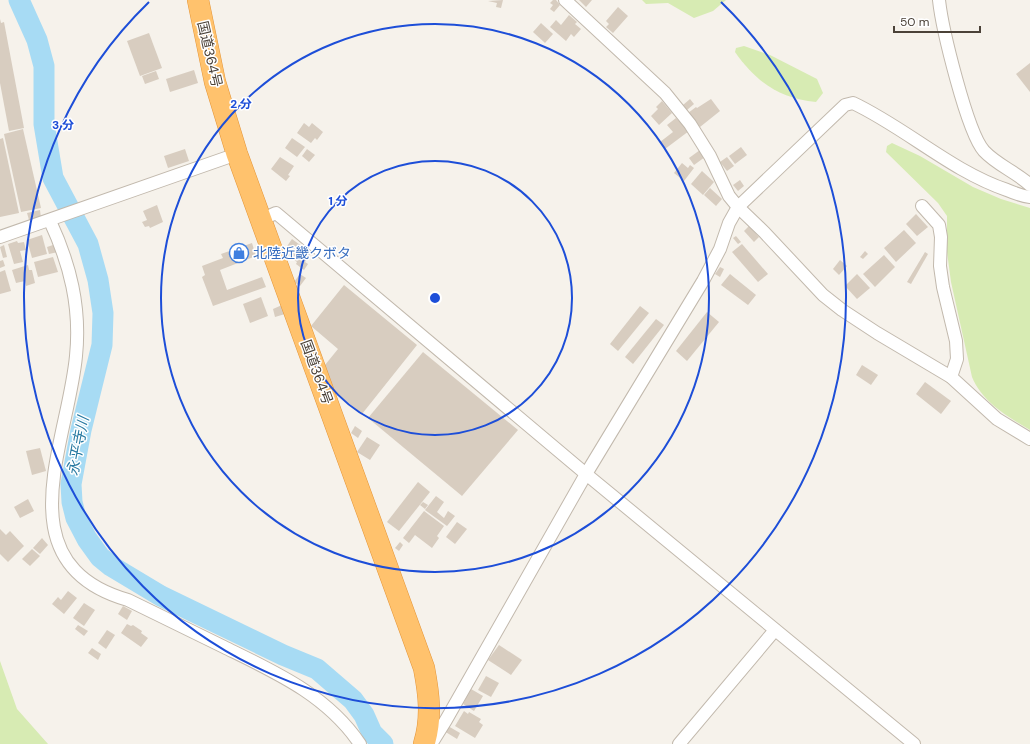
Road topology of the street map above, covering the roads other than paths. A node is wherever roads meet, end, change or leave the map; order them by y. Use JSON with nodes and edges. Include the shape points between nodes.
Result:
{"nodes":[{"id":1,"x":198,"y":0,"type":"edge"},
{"id":2,"x":565,"y":0,"type":"edge"},
{"id":3,"x":939,"y":0,"type":"edge"},
{"id":4,"x":237,"y":154,"type":"junction"},
{"id":5,"x":1030,"y":185,"type":"edge"},
{"id":6,"x":1030,"y":196,"type":"edge"},
{"id":7,"x":922,"y":206,"type":"dead end"},
{"id":8,"x":738,"y":207,"type":"junction"},
{"id":9,"x":54,"y":219,"type":"junction"},
{"id":10,"x":260,"y":220,"type":"junction"},
{"id":11,"x":0,"y":237,"type":"edge"},
{"id":12,"x":951,"y":377,"type":"junction"},
{"id":13,"x":1030,"y":439,"type":"edge"},
{"id":14,"x":586,"y":474,"type":"junction"},
{"id":15,"x":775,"y":630,"type":"junction"},
{"id":16,"x":360,"y":744,"type":"edge"},
{"id":17,"x":424,"y":744,"type":"edge"},
{"id":18,"x":427,"y":744,"type":"edge"},
{"id":19,"x":679,"y":744,"type":"edge"},
{"id":20,"x":914,"y":744,"type":"edge"}],
"edges":[{"from":1,"to":4,"type":"highway","name":"国道364号","via":[[215,82]]},
{"from":2,"to":8,"type":"street","via":[[664,93],[690,124],[710,156],[729,196]]},
{"from":3,"to":5,"type":"street","via":[[958,82],[976,136],[983,150],[998,164]]},
{"from":4,"to":9,"type":"street"},
{"from":4,"to":10,"type":"highway","name":"国道364号"},
{"from":6,"to":8,"type":"street","via":[[994,186],[853,103],[845,105]]},
{"from":7,"to":12,"type":"street","via":[[939,225],[942,236],[940,266],[956,341],[957,359]]},
{"from":8,"to":12,"type":"street","via":[[823,295],[842,310]]},
{"from":8,"to":14,"type":"street","via":[[729,223],[720,250],[703,281]]},
{"from":9,"to":11,"type":"street"},
{"from":9,"to":16,"type":"street","via":[[75,295],[76,323],[72,386],[61,428],[52,482],[55,529],[64,558],[70,568],[113,596],[128,600],[222,646],[312,694],[343,722]]},
{"from":10,"to":14,"type":"street","via":[[276,213]]},
{"from":10,"to":17,"type":"highway","name":"国道364号","via":[[424,668],[430,713]]},
{"from":12,"to":13,"type":"street","via":[[997,419]]},
{"from":14,"to":15,"type":"street"},
{"from":14,"to":18,"type":"street","via":[[450,713],[433,741]]},
{"from":15,"to":19,"type":"street"},
{"from":15,"to":20,"type":"street"}]}
